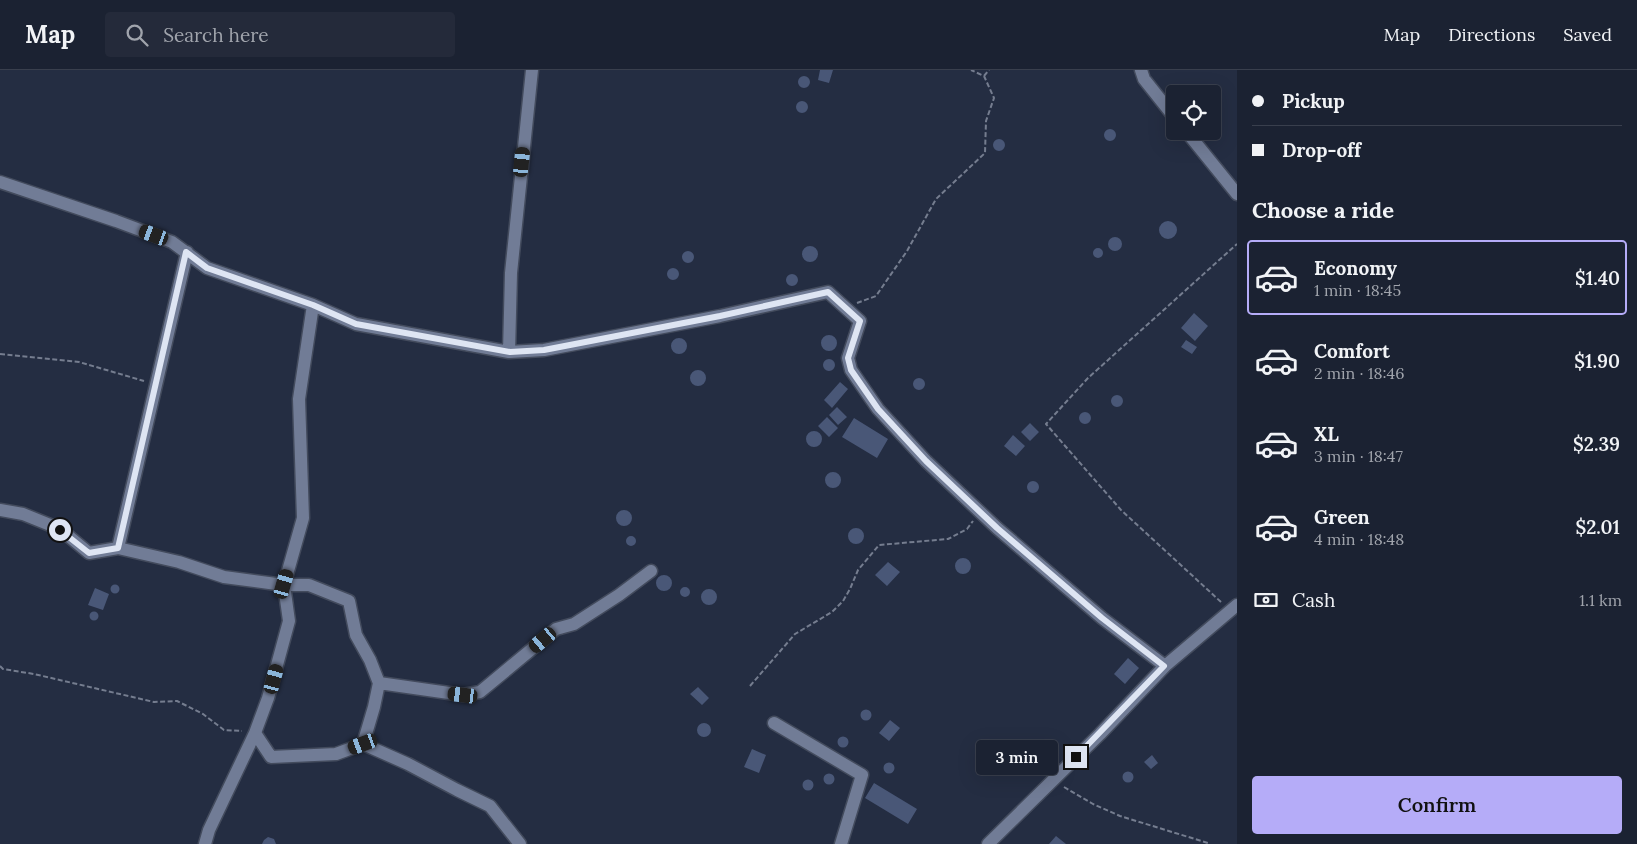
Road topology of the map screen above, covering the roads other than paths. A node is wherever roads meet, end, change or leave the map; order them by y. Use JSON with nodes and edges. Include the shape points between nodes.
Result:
{"nodes":[{"id":1,"x":532,"y":70,"type":"edge"},
{"id":2,"x":1141,"y":70,"type":"edge"},
{"id":3,"x":1166,"y":107,"type":"edge"},
{"id":4,"x":1193,"y":140,"type":"edge"},
{"id":5,"x":0,"y":182,"type":"edge"},
{"id":6,"x":1237,"y":194,"type":"edge"},
{"id":7,"x":186,"y":252,"type":"junction"},
{"id":8,"x":313,"y":305,"type":"junction"},
{"id":9,"x":510,"y":352,"type":"junction"},
{"id":10,"x":0,"y":510,"type":"edge"},
{"id":11,"x":118,"y":548,"type":"junction"},
{"id":12,"x":651,"y":571,"type":"dead end"},
{"id":13,"x":284,"y":584,"type":"junction"},
{"id":14,"x":1234,"y":608,"type":"edge"},
{"id":15,"x":1164,"y":666,"type":"junction"},
{"id":16,"x":379,"y":683,"type":"junction"},
{"id":17,"x":774,"y":722,"type":"dead end"},
{"id":18,"x":255,"y":733,"type":"junction"},
{"id":19,"x":363,"y":744,"type":"junction"},
{"id":20,"x":205,"y":844,"type":"edge"},
{"id":21,"x":520,"y":844,"type":"edge"},
{"id":22,"x":841,"y":844,"type":"edge"},
{"id":23,"x":988,"y":844,"type":"edge"}],
"edges":[{"from":1,"to":9,"type":"street","via":[[511,273]]},
{"from":2,"to":3,"type":"street","via":[[1144,79]]},
{"from":4,"to":6,"type":"street"},
{"from":5,"to":7,"type":"street","via":[[172,242]]},
{"from":7,"to":8,"type":"street","via":[[207,268]]},
{"from":7,"to":11,"type":"street"},
{"from":8,"to":9,"type":"street","via":[[356,324]]},
{"from":8,"to":13,"type":"street","via":[[299,399],[303,518]]},
{"from":9,"to":15,"type":"street","via":[[544,350],[828,292],[860,321],[848,358],[851,370],[878,409],[980,512],[1102,618]]},
{"from":10,"to":11,"type":"street","via":[[23,514],[60,530],[89,553]]},
{"from":11,"to":13,"type":"street","via":[[179,562],[224,577]]},
{"from":12,"to":16,"type":"street","via":[[574,624],[556,629],[480,692],[463,695]]},
{"from":13,"to":16,"type":"street","via":[[309,585],[349,601],[356,635]]},
{"from":13,"to":18,"type":"street","via":[[290,621]]},
{"from":14,"to":15,"type":"street"},
{"from":15,"to":23,"type":"street"},
{"from":16,"to":19,"type":"street"},
{"from":17,"to":22,"type":"street","via":[[862,775]]},
{"from":18,"to":19,"type":"street","via":[[271,757],[336,754]]},
{"from":18,"to":20,"type":"street"},
{"from":19,"to":21,"type":"street","via":[[490,806]]}]}
